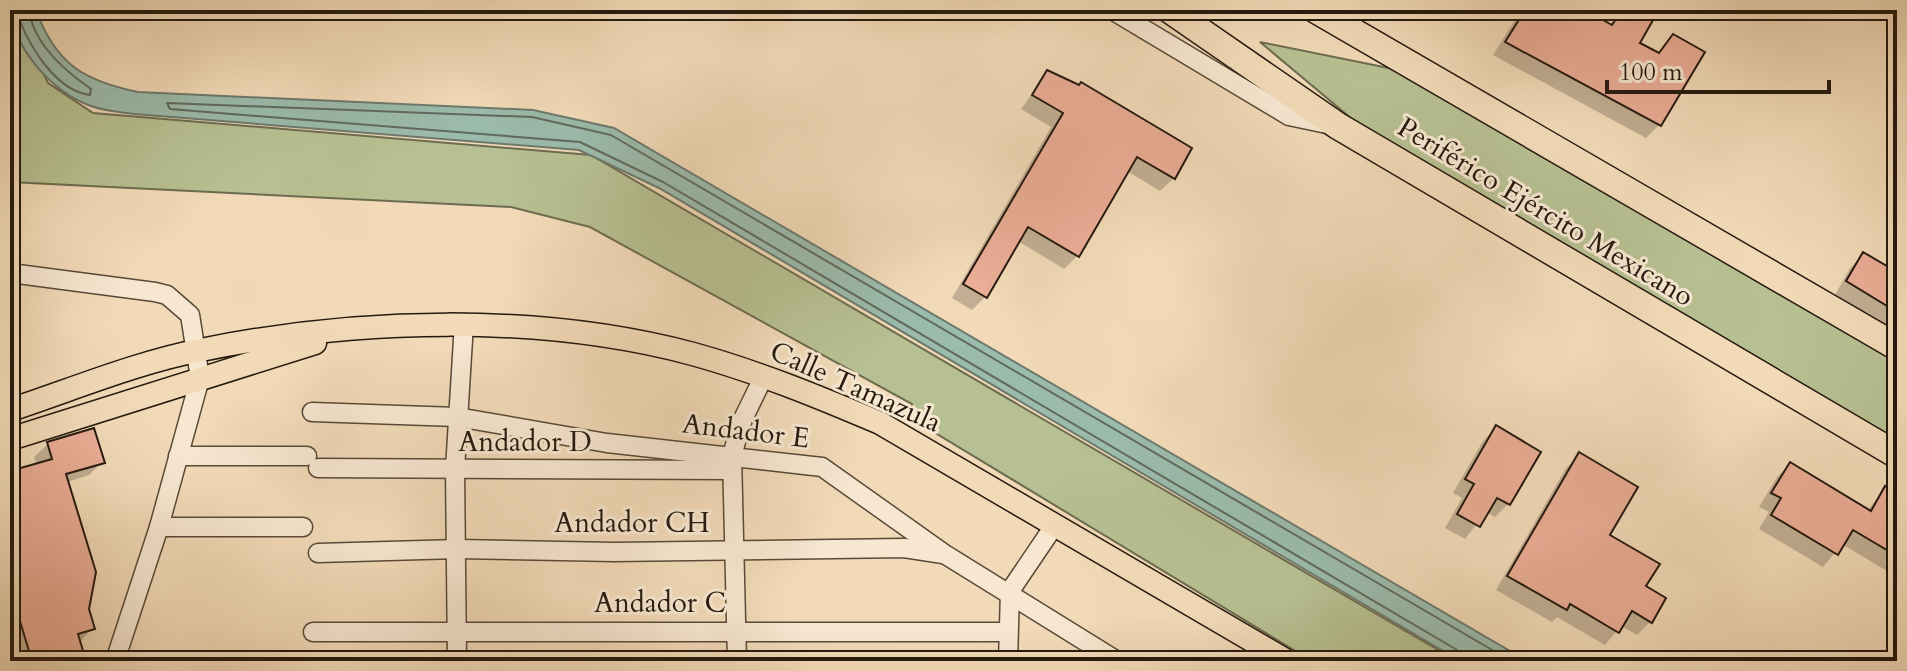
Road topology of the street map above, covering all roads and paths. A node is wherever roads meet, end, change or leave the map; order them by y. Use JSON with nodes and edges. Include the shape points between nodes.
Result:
{"nodes":[{"id":1,"x":1112,"y":10,"type":"edge"},
{"id":2,"x":1170,"y":10,"type":"edge"},
{"id":3,"x":1316,"y":10,"type":"edge"},
{"id":4,"x":1338,"y":126,"type":"junction"},
{"id":5,"x":10,"y":273,"type":"edge"},
{"id":6,"x":464,"y":323,"type":"junction"},
{"id":7,"x":350,"y":331,"type":"junction"},
{"id":8,"x":1897,"y":347,"type":"edge"},
{"id":9,"x":197,"y":350,"type":"junction"},
{"id":10,"x":764,"y":376,"type":"junction"},
{"id":11,"x":200,"y":378,"type":"junction"},
{"id":12,"x":10,"y":410,"type":"edge"},
{"id":13,"x":312,"y":412,"type":"dead end"},
{"id":14,"x":457,"y":417,"type":"junction"},
{"id":15,"x":10,"y":439,"type":"edge"},
{"id":16,"x":607,"y":443,"type":"junction"},
{"id":17,"x":1897,"y":455,"type":"edge"},
{"id":18,"x":178,"y":456,"type":"junction"},
{"id":19,"x":731,"y":462,"type":"junction"},
{"id":20,"x":455,"y":469,"type":"junction"},
{"id":21,"x":605,"y":470,"type":"junction"},
{"id":22,"x":1054,"y":526,"type":"junction"},
{"id":23,"x":159,"y":527,"type":"junction"},
{"id":24,"x":303,"y":527,"type":"dead end"},
{"id":25,"x":458,"y":549,"type":"junction"},
{"id":26,"x":733,"y":549,"type":"junction"},
{"id":27,"x":318,"y":553,"type":"dead end"},
{"id":28,"x":946,"y":555,"type":"junction"},
{"id":29,"x":1010,"y":591,"type":"junction"},
{"id":30,"x":736,"y":630,"type":"junction"},
{"id":31,"x":456,"y":631,"type":"junction"},
{"id":32,"x":313,"y":632,"type":"dead end"},
{"id":33,"x":1008,"y":632,"type":"junction"},
{"id":34,"x":115,"y":661,"type":"edge"},
{"id":35,"x":457,"y":661,"type":"edge"},
{"id":36,"x":737,"y":661,"type":"edge"},
{"id":37,"x":1008,"y":661,"type":"edge"},
{"id":38,"x":1117,"y":661,"type":"edge"},
{"id":39,"x":1287,"y":661,"type":"edge"}],
"edges":[{"from":1,"to":4,"type":"street","via":[[1289,116]]},
{"from":2,"to":4,"type":"highway","name":"Periférico Ejército Mexicano"},
{"from":3,"to":8,"type":"highway","name":"Periférico Ejército Mexicano"},
{"from":4,"to":17,"type":"highway","name":"Periférico Ejército Mexicano"},
{"from":5,"to":9,"type":"street","via":[[167,295],[190,315]]},
{"from":6,"to":7,"type":"main road","name":"Calle Tamazula"},
{"from":6,"to":10,"type":"main road","name":"Calle Tamazula","via":[[660,348]]},
{"from":6,"to":14,"type":"street"},
{"from":7,"to":9,"type":"main road"},
{"from":7,"to":11,"type":"main road"},
{"from":9,"to":11,"type":"street"},
{"from":9,"to":12,"type":"main road"},
{"from":10,"to":19,"type":"street","via":[[743,419]]},
{"from":10,"to":22,"type":"main road","name":"Calle Tamazula","via":[[880,423]]},
{"from":11,"to":15,"type":"main road"},
{"from":11,"to":18,"type":"street"},
{"from":13,"to":14,"type":"street","name":"Andador E"},
{"from":14,"to":16,"type":"street","name":"Andador E"},
{"from":14,"to":20,"type":"street"},
{"from":16,"to":19,"type":"street","name":"Andador E"},
{"from":16,"to":21,"type":"street"},
{"from":18,"to":20,"type":"street","name":"Andador D"},
{"from":18,"to":23,"type":"street"},
{"from":19,"to":21,"type":"street","name":"Andador D"},
{"from":19,"to":26,"type":"street"},
{"from":19,"to":28,"type":"street","name":"Andador E","via":[[822,467]]},
{"from":20,"to":21,"type":"street","name":"Andador D"},
{"from":20,"to":25,"type":"street"},
{"from":22,"to":29,"type":"street"},
{"from":22,"to":39,"type":"main road","name":"Calle Tamazula"},
{"from":23,"to":24,"type":"street"},
{"from":23,"to":34,"type":"street"},
{"from":25,"to":26,"type":"street","name":"Andador CH"},
{"from":25,"to":27,"type":"street","name":"Andador CH"},
{"from":25,"to":31,"type":"street"},
{"from":26,"to":28,"type":"street","name":"Andador CH","via":[[904,548]]},
{"from":26,"to":30,"type":"street"},
{"from":28,"to":29,"type":"street","name":"Andador E"},
{"from":29,"to":33,"type":"street"},
{"from":29,"to":38,"type":"street","name":"Andador E"},
{"from":30,"to":31,"type":"street","name":"Andador C"},
{"from":30,"to":33,"type":"street","name":"Andador C"},
{"from":30,"to":36,"type":"street"},
{"from":31,"to":32,"type":"street","name":"Andador C"},
{"from":31,"to":35,"type":"street"},
{"from":33,"to":37,"type":"street"}]}
